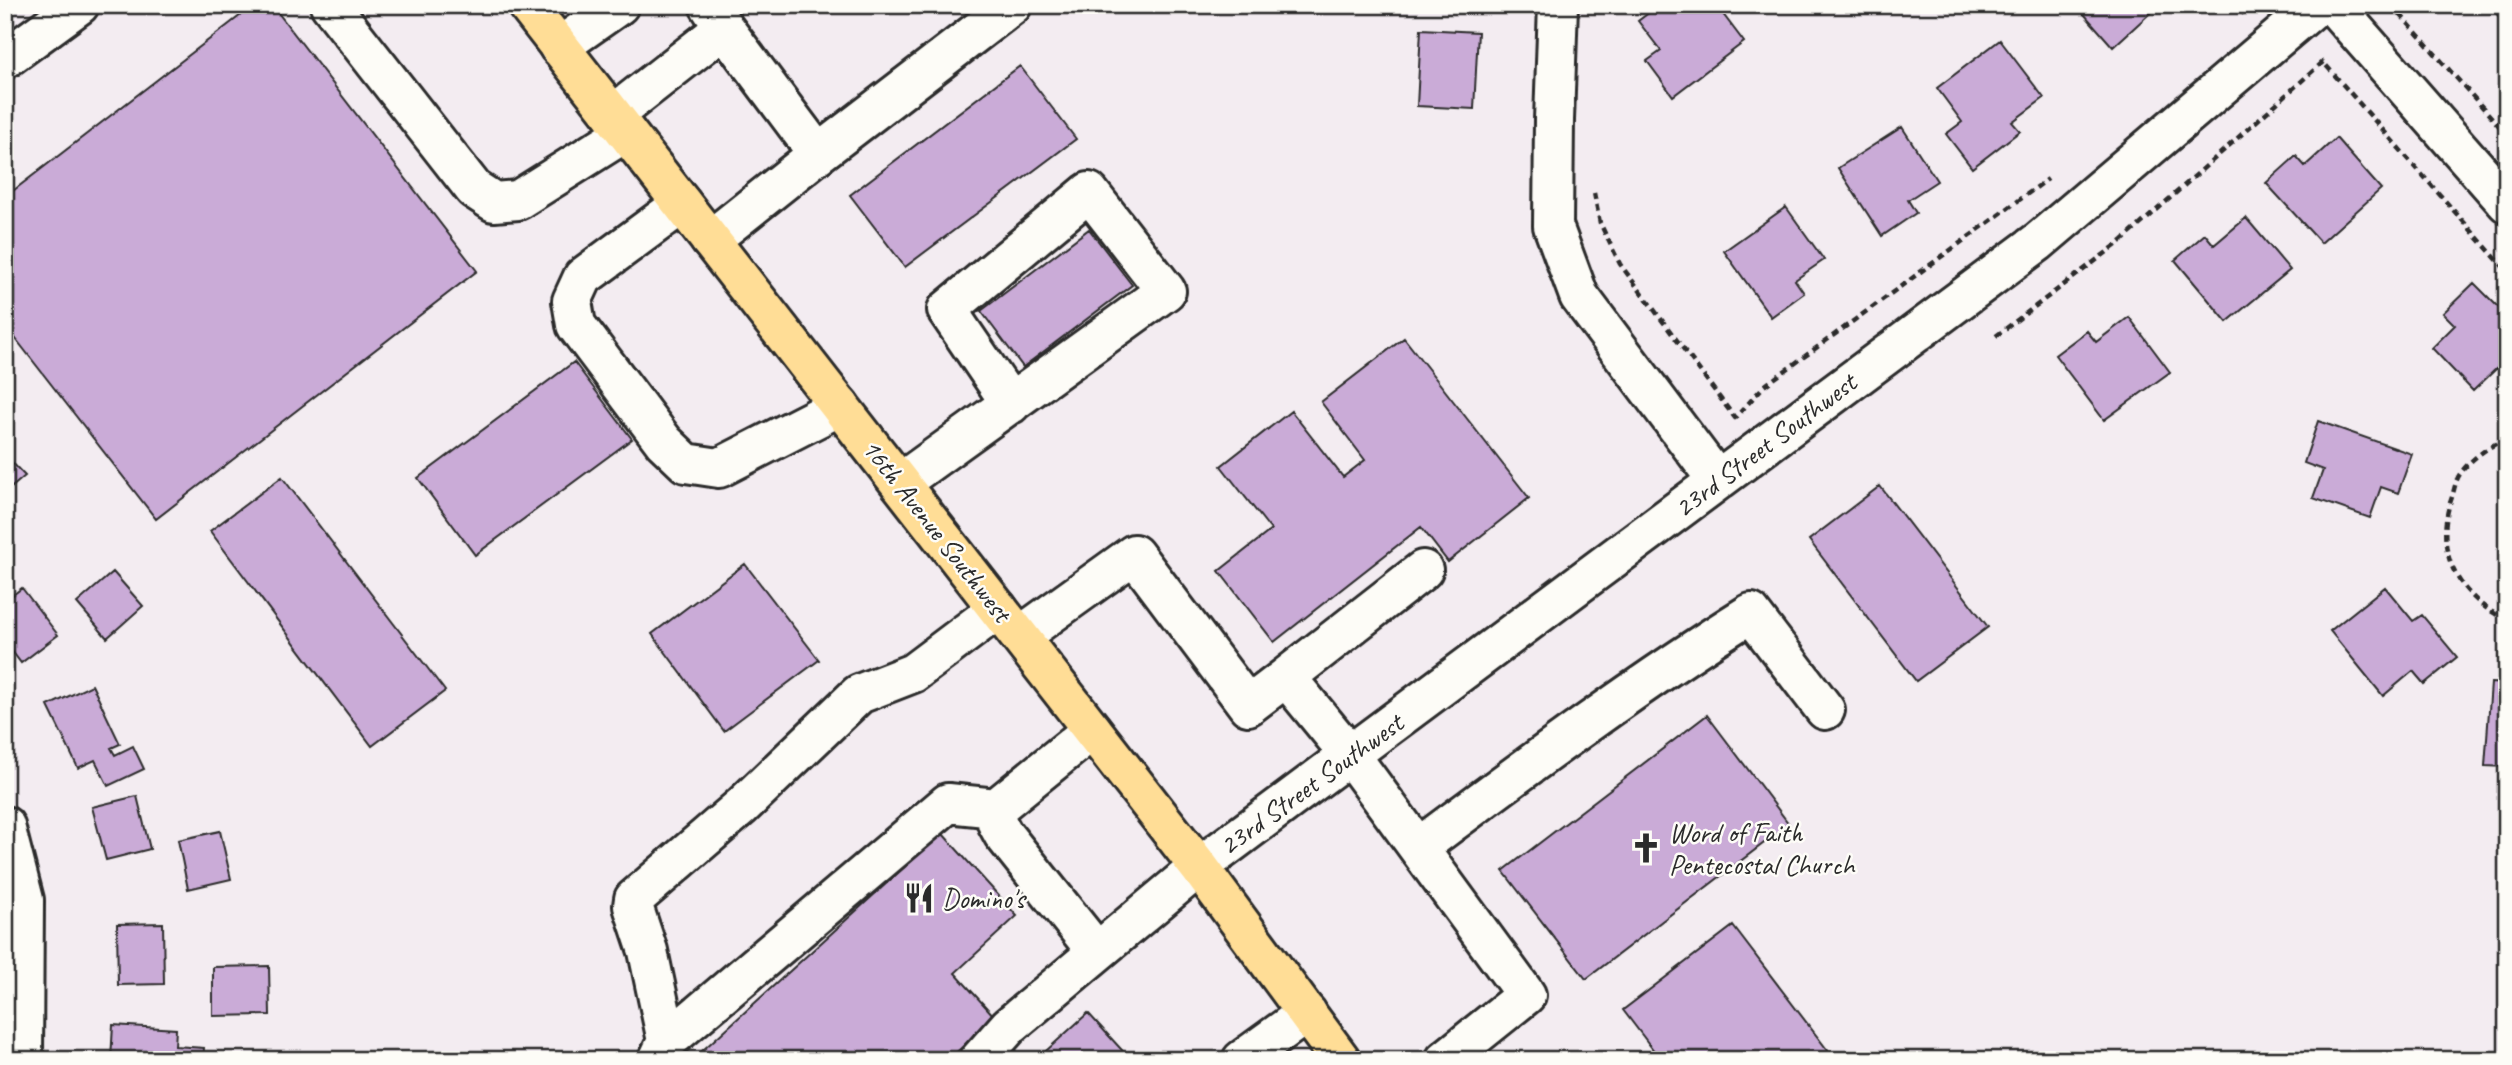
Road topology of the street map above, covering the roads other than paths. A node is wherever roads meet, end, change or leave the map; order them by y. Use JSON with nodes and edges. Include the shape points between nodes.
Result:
{"nodes":[{"id":1,"x":79,"y":5,"type":"edge"},
{"id":2,"x":331,"y":5,"type":"edge"},
{"id":3,"x":527,"y":5,"type":"edge"},
{"id":4,"x":619,"y":5,"type":"edge"},
{"id":5,"x":1012,"y":5,"type":"edge"},
{"id":6,"x":1558,"y":5,"type":"edge"},
{"id":7,"x":2317,"y":5,"type":"edge"},
{"id":8,"x":2333,"y":5,"type":"edge"},
{"id":9,"x":716,"y":17,"type":"edge"},
{"id":10,"x":559,"y":47,"type":"junction"},
{"id":11,"x":5,"y":59,"type":"edge"},
{"id":12,"x":619,"y":124,"type":"junction"},
{"id":13,"x":818,"y":154,"type":"junction"},
{"id":14,"x":682,"y":204,"type":"junction"},
{"id":15,"x":2507,"y":204,"type":"edge"},
{"id":16,"x":710,"y":240,"type":"junction"},
{"id":17,"x":1011,"y":404,"type":"junction"},
{"id":18,"x":840,"y":406,"type":"junction"},
{"id":19,"x":1717,"y":480,"type":"junction"},
{"id":20,"x":900,"y":484,"type":"junction"},
{"id":21,"x":1423,"y":570,"type":"dead end"},
{"id":22,"x":1009,"y":623,"type":"junction"},
{"id":23,"x":1286,"y":677,"type":"junction"},
{"id":24,"x":1825,"y":710,"type":"dead end"},
{"id":25,"x":1092,"y":730,"type":"junction"},
{"id":26,"x":1350,"y":755,"type":"junction"},
{"id":27,"x":996,"y":808,"type":"junction"},
{"id":28,"x":5,"y":826,"type":"edge"},
{"id":29,"x":1419,"y":847,"type":"junction"},
{"id":30,"x":1199,"y":867,"type":"junction"},
{"id":31,"x":1097,"y":952,"type":"junction"},
{"id":32,"x":1307,"y":1013,"type":"junction"},
{"id":33,"x":662,"y":1051,"type":"edge"},
{"id":34,"x":23,"y":1060,"type":"edge"},
{"id":35,"x":979,"y":1060,"type":"edge"},
{"id":36,"x":1242,"y":1060,"type":"edge"},
{"id":37,"x":1341,"y":1060,"type":"edge"},
{"id":38,"x":1444,"y":1060,"type":"edge"}],
"edges":[{"from":1,"to":11,"type":"street"},
{"from":2,"to":12,"type":"street","via":[[474,188],[494,202],[518,200]]},
{"from":3,"to":10,"type":"main road","name":"16th Avenue Southwest"},
{"from":4,"to":10,"type":"street"},
{"from":5,"to":13,"type":"street"},
{"from":6,"to":19,"type":"street","via":[[1553,226],[1579,296]]},
{"from":7,"to":19,"type":"street","name":"23rd Street Southwest","via":[[2038,242]]},
{"from":8,"to":15,"type":"street"},
{"from":9,"to":12,"type":"street"},
{"from":9,"to":13,"type":"street"},
{"from":10,"to":12,"type":"main road","name":"16th Avenue Southwest"},
{"from":12,"to":14,"type":"main road","name":"16th Avenue Southwest"},
{"from":13,"to":16,"type":"street"},
{"from":14,"to":16,"type":"main road","name":"16th Avenue Southwest"},
{"from":14,"to":18,"type":"street","via":[[583,277],[572,301],[576,325],[664,442],[686,463],[719,468]]},
{"from":16,"to":18,"type":"main road","name":"16th Avenue Southwest"},
{"from":17,"to":17,"type":"street","via":[[1166,291],[1089,192],[947,310]]},
{"from":17,"to":20,"type":"street"},
{"from":18,"to":20,"type":"main road","name":"16th Avenue Southwest"},
{"from":19,"to":26,"type":"street","name":"23rd Street Southwest"},
{"from":20,"to":22,"type":"main road","name":"16th Avenue Southwest"},
{"from":21,"to":23,"type":"street"},
{"from":22,"to":23,"type":"street","via":[[1134,554],[1248,706]]},
{"from":22,"to":25,"type":"main road","name":"16th Avenue Southwest"},
{"from":22,"to":33,"type":"street","via":[[913,673],[859,694],[741,807],[634,899],[648,951]]},
{"from":23,"to":26,"type":"street"},
{"from":24,"to":29,"type":"street","via":[[1751,613],[1583,724]]},
{"from":25,"to":27,"type":"street"},
{"from":25,"to":30,"type":"main road","name":"16th Avenue Southwest"},
{"from":26,"to":29,"type":"street"},
{"from":26,"to":30,"type":"street","name":"23rd Street Southwest"},
{"from":27,"to":31,"type":"street","via":[[1003,834]]},
{"from":27,"to":33,"type":"street","via":[[948,803]]},
{"from":28,"to":34,"type":"street","via":[[24,900]]},
{"from":29,"to":38,"type":"street","via":[[1526,995]]},
{"from":30,"to":31,"type":"street","name":"23rd Street Southwest"},
{"from":30,"to":32,"type":"main road","name":"16th Avenue Southwest"},
{"from":31,"to":35,"type":"street","name":"23rd Street Southwest","via":[[1009,1026]]},
{"from":32,"to":36,"type":"street"},
{"from":32,"to":37,"type":"main road","name":"16th Avenue Southwest"}]}
